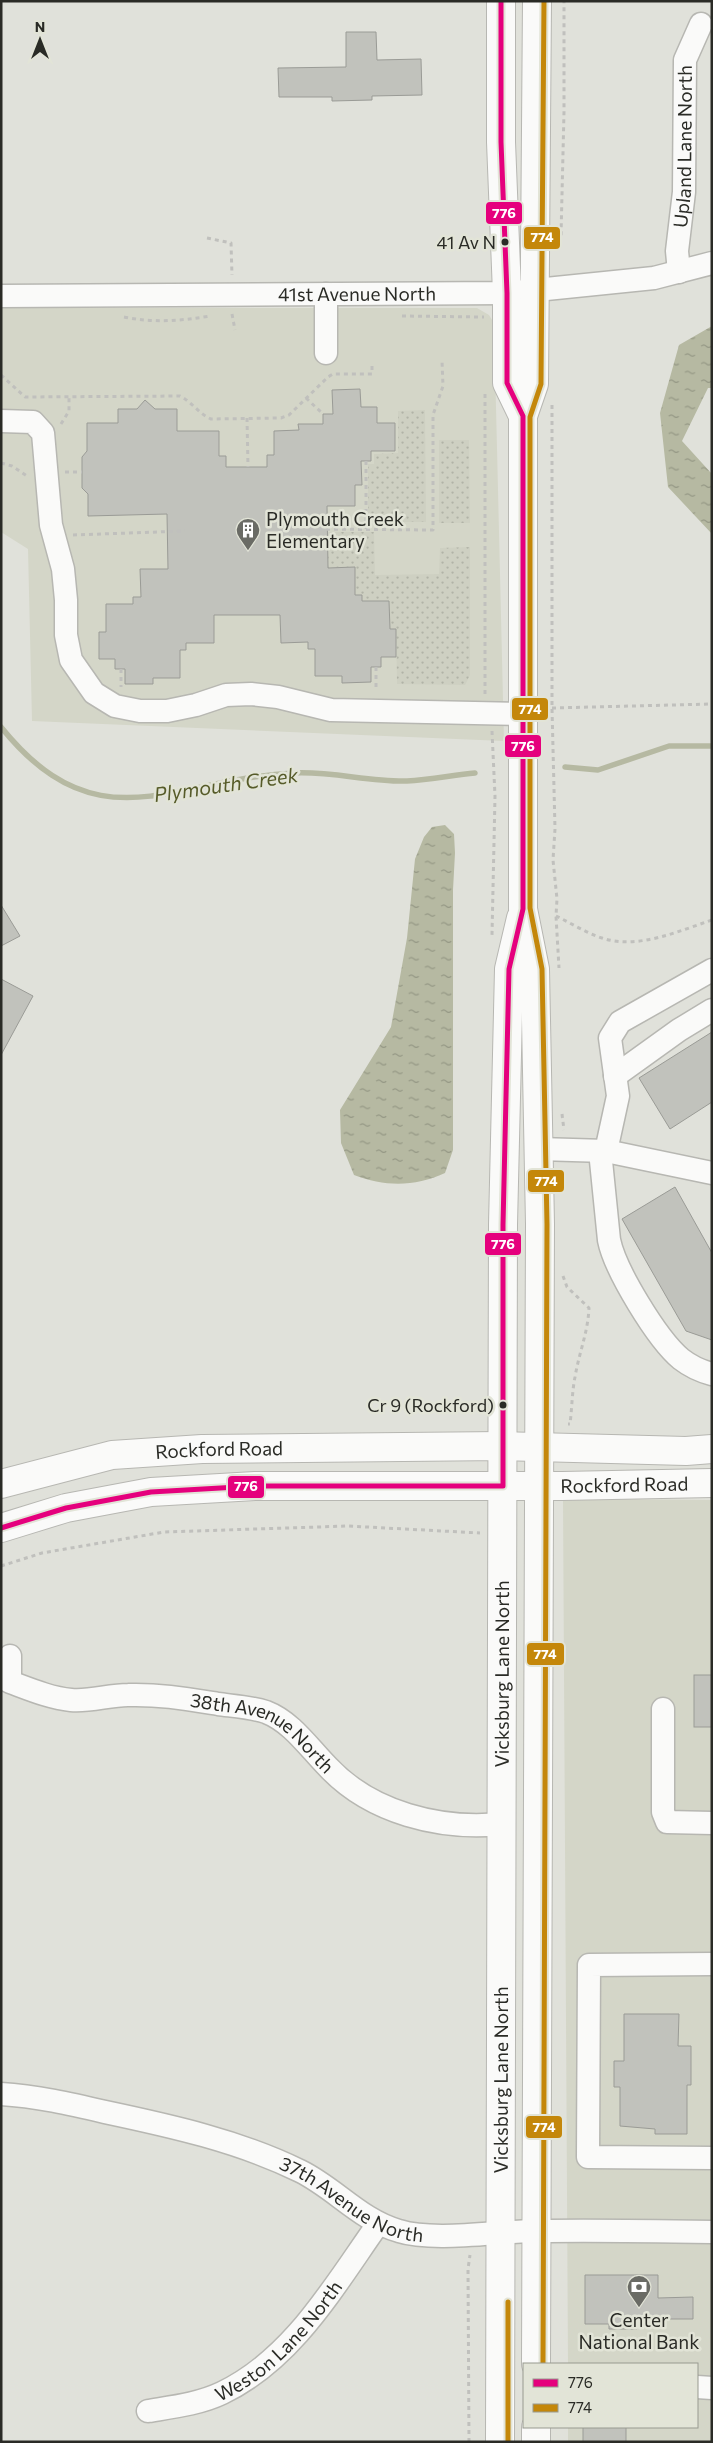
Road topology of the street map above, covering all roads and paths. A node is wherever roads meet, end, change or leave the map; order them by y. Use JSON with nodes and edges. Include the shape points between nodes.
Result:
{"nodes":[{"id":1,"x":501,"y":1,"type":"edge"},
{"id":2,"x":537,"y":1,"type":"edge"},
{"id":3,"x":564,"y":1,"type":"edge"},
{"id":4,"x":701,"y":24,"type":"dead end"},
{"id":5,"x":556,"y":251,"type":"dead end"},
{"id":6,"x":712,"y":263,"type":"edge"},
{"id":7,"x":679,"y":272,"type":"junction"},
{"id":8,"x":534,"y":291,"type":"junction"},
{"id":9,"x":507,"y":293,"type":"junction"},
{"id":10,"x":326,"y":294,"type":"junction"},
{"id":11,"x":1,"y":296,"type":"edge"},
{"id":12,"x":326,"y":353,"type":"dead end"},
{"id":13,"x":442,"y":361,"type":"dead end"},
{"id":14,"x":372,"y":362,"type":"dead end"},
{"id":15,"x":1,"y":375,"type":"edge"},
{"id":16,"x":552,"y":395,"type":"dead end"},
{"id":17,"x":306,"y":398,"type":"junction"},
{"id":18,"x":323,"y":414,"type":"dead end"},
{"id":19,"x":523,"y":416,"type":"junction"},
{"id":20,"x":247,"y":418,"type":"junction"},
{"id":21,"x":1,"y":421,"type":"edge"},
{"id":22,"x":366,"y":461,"type":"dead end"},
{"id":23,"x":1,"y":463,"type":"edge"},
{"id":24,"x":248,"y":467,"type":"dead end"},
{"id":25,"x":47,"y":484,"type":"junction"},
{"id":26,"x":310,"y":529,"type":"dead end"},
{"id":27,"x":366,"y":529,"type":"junction"},
{"id":28,"x":185,"y":531,"type":"dead end"},
{"id":29,"x":65,"y":535,"type":"dead end"},
{"id":30,"x":376,"y":667,"type":"dead end"},
{"id":31,"x":712,"y":704,"type":"edge"},
{"id":32,"x":552,"y":708,"type":"junction"},
{"id":33,"x":376,"y":711,"type":"junction"},
{"id":34,"x":524,"y":714,"type":"junction"},
{"id":35,"x":523,"y":909,"type":"junction"},
{"id":36,"x":556,"y":916,"type":"junction"},
{"id":37,"x":712,"y":920,"type":"edge"},
{"id":38,"x":712,"y":970,"type":"edge"},
{"id":39,"x":558,"y":975,"type":"dead end"},
{"id":40,"x":712,"y":1010,"type":"edge"},
{"id":41,"x":615,"y":1076,"type":"junction"},
{"id":42,"x":561,"y":1107,"type":"dead end"},
{"id":43,"x":552,"y":1150,"type":"junction"},
{"id":44,"x":603,"y":1151,"type":"junction"},
{"id":45,"x":712,"y":1173,"type":"edge"},
{"id":46,"x":562,"y":1273,"type":"dead end"},
{"id":47,"x":712,"y":1374,"type":"edge"},
{"id":48,"x":539,"y":1435,"type":"junction"},
{"id":49,"x":502,"y":1446,"type":"junction"},
{"id":50,"x":712,"y":1449,"type":"edge"},
{"id":51,"x":712,"y":1483,"type":"edge"},
{"id":52,"x":1,"y":1484,"type":"edge"},
{"id":53,"x":503,"y":1486,"type":"junction"},
{"id":54,"x":539,"y":1486,"type":"junction"},
{"id":55,"x":1,"y":1528,"type":"edge"},
{"id":56,"x":480,"y":1533,"type":"dead end"},
{"id":57,"x":1,"y":1566,"type":"edge"},
{"id":58,"x":10,"y":1656,"type":"dead end"},
{"id":59,"x":5,"y":1682,"type":"edge"},
{"id":60,"x":663,"y":1709,"type":"dead end"},
{"id":61,"x":712,"y":1823,"type":"edge"},
{"id":62,"x":501,"y":1824,"type":"junction"},
{"id":63,"x":712,"y":1964,"type":"edge"},
{"id":64,"x":1,"y":2094,"type":"edge"},
{"id":65,"x":712,"y":2158,"type":"edge"},
{"id":66,"x":378,"y":2224,"type":"junction"},
{"id":67,"x":537,"y":2231,"type":"junction"},
{"id":68,"x":712,"y":2232,"type":"edge"},
{"id":69,"x":500,"y":2233,"type":"junction"},
{"id":70,"x":536,"y":2363,"type":"edge"},
{"id":71,"x":698,"y":2387,"type":"edge"},
{"id":72,"x":712,"y":2388,"type":"edge"},
{"id":73,"x":148,"y":2411,"type":"dead end"},
{"id":74,"x":536,"y":2428,"type":"edge"},
{"id":75,"x":500,"y":2442,"type":"edge"},
{"id":76,"x":536,"y":2442,"type":"edge"}],
"edges":[{"from":1,"to":9,"type":"main road","name":"Vicksburg Lane North","via":[[501,142]]},
{"from":2,"to":8,"type":"main road","name":"Vicksburg Lane North"},
{"from":3,"to":5,"type":"path","via":[[561,236]]},
{"from":4,"to":7,"type":"street","name":"Upland Lane North","via":[[685,60],[684,192],[677,252]]},
{"from":6,"to":7,"type":"street","name":"41st Avenue North"},
{"from":7,"to":8,"type":"street","name":"41st Avenue North","via":[[654,278]]},
{"from":8,"to":9,"type":"street","name":"41st Avenue North"},
{"from":8,"to":19,"type":"main road","name":"Vicksburg Lane North","via":[[534,384]]},
{"from":9,"to":10,"type":"street","name":"41st Avenue North"},
{"from":9,"to":19,"type":"main road","name":"Vicksburg Lane North","via":[[507,383]]},
{"from":10,"to":11,"type":"street","name":"41st Avenue North"},
{"from":10,"to":12,"type":"street"},
{"from":13,"to":27,"type":"path","via":[[443,386],[433,415],[433,530]]},
{"from":14,"to":17,"type":"path","via":[[372,374],[334,374]]},
{"from":15,"to":20,"type":"path","via":[[25,397],[180,396],[211,419]]},
{"from":16,"to":32,"type":"path"},
{"from":17,"to":18,"type":"path"},
{"from":17,"to":20,"type":"path","via":[[289,415],[281,418]]},
{"from":19,"to":34,"type":"main road","name":"Vicksburg Lane North"},
{"from":20,"to":24,"type":"path"},
{"from":21,"to":25,"type":"street","via":[[33,422],[43,434]]},
{"from":22,"to":27,"type":"path"},
{"from":23,"to":25,"type":"path"},
{"from":25,"to":33,"type":"street","via":[[51,525],[63,570],[66,635],[71,660],[94,694],[115,706],[140,711],[167,711],[226,695],[251,694],[278,696],[331,710]]},
{"from":26,"to":27,"type":"path"},
{"from":28,"to":29,"type":"path"},
{"from":30,"to":33,"type":"path"},
{"from":31,"to":32,"type":"path"},
{"from":32,"to":36,"type":"path"},
{"from":33,"to":34,"type":"street"},
{"from":34,"to":35,"type":"main road","name":"Vicksburg Lane North"},
{"from":35,"to":43,"type":"main road","name":"Vicksburg Lane North","via":[[535,969]]},
{"from":35,"to":49,"type":"main road","name":"Vicksburg Lane North","via":[[509,969]]},
{"from":36,"to":37,"type":"path","via":[[603,938],[625,942],[666,935]]},
{"from":36,"to":39,"type":"path","via":[[560,959]]},
{"from":38,"to":41,"type":"street","via":[[620,1022],[610,1038]]},
{"from":40,"to":41,"type":"street"},
{"from":41,"to":44,"type":"street","via":[[618,1096]]},
{"from":42,"to":43,"type":"path","via":[[565,1133]]},
{"from":43,"to":44,"type":"street"},
{"from":43,"to":48,"type":"main road","name":"Vicksburg Lane North"},
{"from":44,"to":45,"type":"street"},
{"from":44,"to":47,"type":"street","via":[[609,1240],[621,1272],[670,1349],[697,1370]]},
{"from":46,"to":48,"type":"path","via":[[567,1287],[589,1308],[588,1326],[575,1378],[570,1424]]},
{"from":48,"to":49,"type":"main road","name":"Rockford Road"},
{"from":48,"to":50,"type":"main road","name":"Rockford Road","via":[[686,1450]]},
{"from":48,"to":54,"type":"main road","name":"Vicksburg Lane North"},
{"from":49,"to":52,"type":"main road","name":"Rockford Road","via":[[202,1449],[112,1455]]},
{"from":49,"to":53,"type":"main road","name":"Vicksburg Lane North"},
{"from":51,"to":54,"type":"main road","name":"Rockford Road"},
{"from":53,"to":54,"type":"main road","name":"Rockford Road"},
{"from":53,"to":55,"type":"main road","name":"Rockford Road","via":[[255,1486],[151,1492],[66,1508]]},
{"from":53,"to":62,"type":"main road","name":"Vicksburg Lane North"},
{"from":54,"to":67,"type":"main road","name":"Vicksburg Lane North"},
{"from":56,"to":57,"type":"path","via":[[348,1526],[164,1532],[42,1553]]},
{"from":58,"to":59,"type":"street","name":"38th Avenue North"},
{"from":59,"to":62,"type":"street","name":"38th Avenue North","via":[[72,1700],[163,1695],[266,1712],[287,1724],[329,1769],[360,1794],[396,1812],[434,1822],[472,1826]]},
{"from":60,"to":61,"type":"street","via":[[663,1812],[667,1822]]},
{"from":62,"to":69,"type":"main road","name":"Vicksburg Lane North"},
{"from":63,"to":65,"type":"street","via":[[589,1965],[588,2156]]},
{"from":64,"to":66,"type":"street","name":"37th Avenue North","via":[[144,2120],[231,2144],[315,2178]]},
{"from":66,"to":69,"type":"street","name":"37th Avenue North","via":[[401,2232],[430,2236]]},
{"from":66,"to":73,"type":"street","name":"Weston Lane North","via":[[307,2324],[253,2375],[221,2394],[185,2405]]},
{"from":67,"to":68,"type":"street","name":"37th Avenue North"},
{"from":67,"to":69,"type":"street","name":"37th Avenue North"},
{"from":67,"to":70,"type":"main road","name":"Vicksburg Lane North"},
{"from":69,"to":75,"type":"main road","name":"Vicksburg Lane North"},
{"from":71,"to":72,"type":"street"},
{"from":74,"to":76,"type":"main road"}]}
